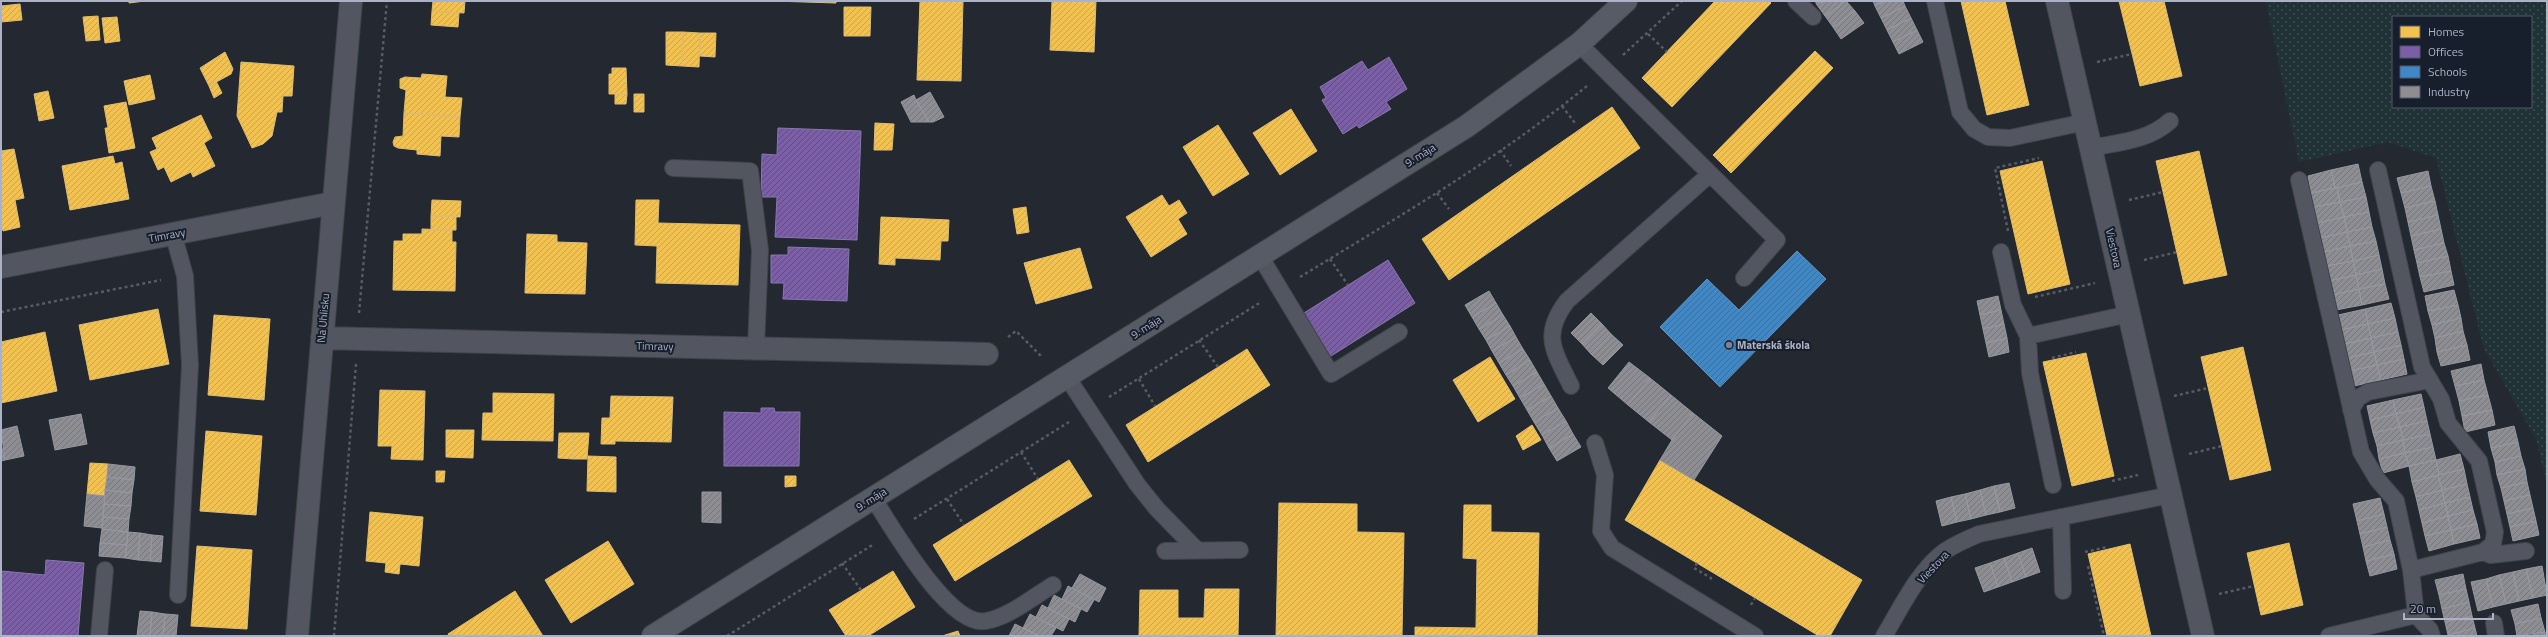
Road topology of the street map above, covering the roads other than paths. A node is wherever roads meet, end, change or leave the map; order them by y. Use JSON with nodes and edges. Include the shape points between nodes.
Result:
{"nodes":[{"id":1,"x":351,"y":1,"type":"edge"},
{"id":2,"x":1626,"y":1,"type":"edge"},
{"id":3,"x":1796,"y":1,"type":"edge"},
{"id":4,"x":1935,"y":1,"type":"edge"},
{"id":5,"x":2057,"y":1,"type":"edge"},
{"id":6,"x":1813,"y":17,"type":"dead end"},
{"id":7,"x":1579,"y":44,"type":"junction"},
{"id":8,"x":2170,"y":121,"type":"dead end"},
{"id":9,"x":2085,"y":122,"type":"junction"},
{"id":10,"x":2091,"y":148,"type":"junction"},
{"id":11,"x":673,"y":168,"type":"dead end"},
{"id":12,"x":2378,"y":170,"type":"dead end"},
{"id":13,"x":1710,"y":174,"type":"junction"},
{"id":14,"x":2299,"y":180,"type":"dead end"},
{"id":15,"x":333,"y":203,"type":"junction"},
{"id":16,"x":173,"y":234,"type":"junction"},
{"id":17,"x":2001,"y":252,"type":"dead end"},
{"id":18,"x":1260,"y":256,"type":"junction"},
{"id":19,"x":1,"y":267,"type":"edge"},
{"id":20,"x":1744,"y":278,"type":"dead end"},
{"id":21,"x":2129,"y":314,"type":"junction"},
{"id":22,"x":1399,"y":332,"type":"dead end"},
{"id":23,"x":2028,"y":336,"type":"junction"},
{"id":24,"x":322,"y":338,"type":"junction"},
{"id":25,"x":756,"y":348,"type":"junction"},
{"id":26,"x":988,"y":354,"type":"dead end"},
{"id":27,"x":1068,"y":377,"type":"junction"},
{"id":28,"x":2430,"y":380,"type":"junction"},
{"id":29,"x":1571,"y":386,"type":"dead end"},
{"id":30,"x":2351,"y":410,"type":"junction"},
{"id":31,"x":1595,"y":443,"type":"dead end"},
{"id":32,"x":2053,"y":485,"type":"dead end"},
{"id":33,"x":2170,"y":495,"type":"junction"},
{"id":34,"x":873,"y":498,"type":"junction"},
{"id":35,"x":2061,"y":517,"type":"junction"},
{"id":36,"x":1165,"y":550,"type":"dead end"},
{"id":37,"x":1197,"y":550,"type":"junction"},
{"id":38,"x":1240,"y":550,"type":"dead end"},
{"id":39,"x":2526,"y":551,"type":"dead end"},
{"id":40,"x":2483,"y":552,"type":"junction"},
{"id":41,"x":105,"y":570,"type":"dead end"},
{"id":42,"x":2411,"y":570,"type":"junction"},
{"id":43,"x":1053,"y":585,"type":"dead end"},
{"id":44,"x":2063,"y":592,"type":"dead end"},
{"id":45,"x":178,"y":595,"type":"dead end"},
{"id":46,"x":2416,"y":615,"type":"junction"},
{"id":47,"x":99,"y":636,"type":"edge"},
{"id":48,"x":297,"y":636,"type":"edge"},
{"id":49,"x":653,"y":636,"type":"edge"},
{"id":50,"x":1755,"y":636,"type":"edge"},
{"id":51,"x":1884,"y":636,"type":"edge"},
{"id":52,"x":2203,"y":636,"type":"edge"},
{"id":53,"x":2329,"y":636,"type":"edge"},
{"id":54,"x":2432,"y":636,"type":"edge"}],
"edges":[{"from":1,"to":15,"type":"street","name":"Na Uhlisku"},
{"from":2,"to":7,"type":"main road","name":"9. mája"},
{"from":3,"to":6,"type":"lane"},
{"from":4,"to":9,"type":"lane","via":[[1960,112],[1974,129],[1988,137],[2010,138]]},
{"from":5,"to":9,"type":"street","name":"Viestova"},
{"from":7,"to":13,"type":"lane"},
{"from":7,"to":18,"type":"main road","name":"9. mája","via":[[1467,126]]},
{"from":8,"to":10,"type":"lane","via":[[2147,137]]},
{"from":9,"to":10,"type":"street","name":"Viestova"},
{"from":10,"to":21,"type":"street","name":"Viestova"},
{"from":11,"to":25,"type":"lane","via":[[750,171],[760,250]]},
{"from":12,"to":28,"type":"lane","via":[[2422,368]]},
{"from":13,"to":20,"type":"lane","via":[[1776,240]]},
{"from":13,"to":29,"type":"lane","via":[[1567,301],[1556,316],[1551,332],[1551,346]]},
{"from":14,"to":30,"type":"lane"},
{"from":15,"to":16,"type":"street","name":"Timravy"},
{"from":15,"to":24,"type":"street","name":"Na Uhlisku"},
{"from":16,"to":19,"type":"street","name":"Timravy"},
{"from":16,"to":45,"type":"lane","via":[[185,276],[189,324],[189,396]]},
{"from":17,"to":23,"type":"lane","via":[[2012,305]]},
{"from":18,"to":22,"type":"lane","via":[[1331,374]]},
{"from":18,"to":27,"type":"main road","name":"9. mája"},
{"from":21,"to":23,"type":"lane"},
{"from":21,"to":33,"type":"street","name":"Viestova"},
{"from":23,"to":32,"type":"lane","via":[[2030,373]]},
{"from":24,"to":25,"type":"street","name":"Timravy"},
{"from":24,"to":48,"type":"street","name":"Na Uhlisku"},
{"from":25,"to":26,"type":"street","name":"Timravy"},
{"from":27,"to":34,"type":"main road","name":"9. mája"},
{"from":27,"to":37,"type":"lane","via":[[1137,484],[1157,509]]},
{"from":28,"to":30,"type":"lane","via":[[2368,392],[2358,398]]},
{"from":28,"to":40,"type":"lane","via":[[2441,398],[2448,424],[2480,461],[2495,532],[2493,544]]},
{"from":30,"to":42,"type":"lane","via":[[2361,452],[2377,480],[2396,501]]},
{"from":31,"to":50,"type":"lane","via":[[1605,475],[1601,531],[1612,548]]},
{"from":33,"to":35,"type":"lane","name":"Viestova"},
{"from":33,"to":52,"type":"street","name":"Viestova"},
{"from":34,"to":43,"type":"lane","via":[[939,594],[965,618],[977,622],[998,618]]},
{"from":34,"to":49,"type":"main road","name":"9. mája"},
{"from":35,"to":44,"type":"lane"},
{"from":35,"to":51,"type":"lane","name":"Viestova","via":[[1979,534],[1945,551],[1918,582]]},
{"from":36,"to":37,"type":"lane"},
{"from":37,"to":38,"type":"lane"},
{"from":39,"to":40,"type":"lane","via":[[2492,555]]},
{"from":40,"to":42,"type":"lane"},
{"from":41,"to":47,"type":"lane"},
{"from":42,"to":46,"type":"lane"},
{"from":46,"to":53,"type":"lane"},
{"from":46,"to":54,"type":"lane","via":[[2430,630]]}]}
